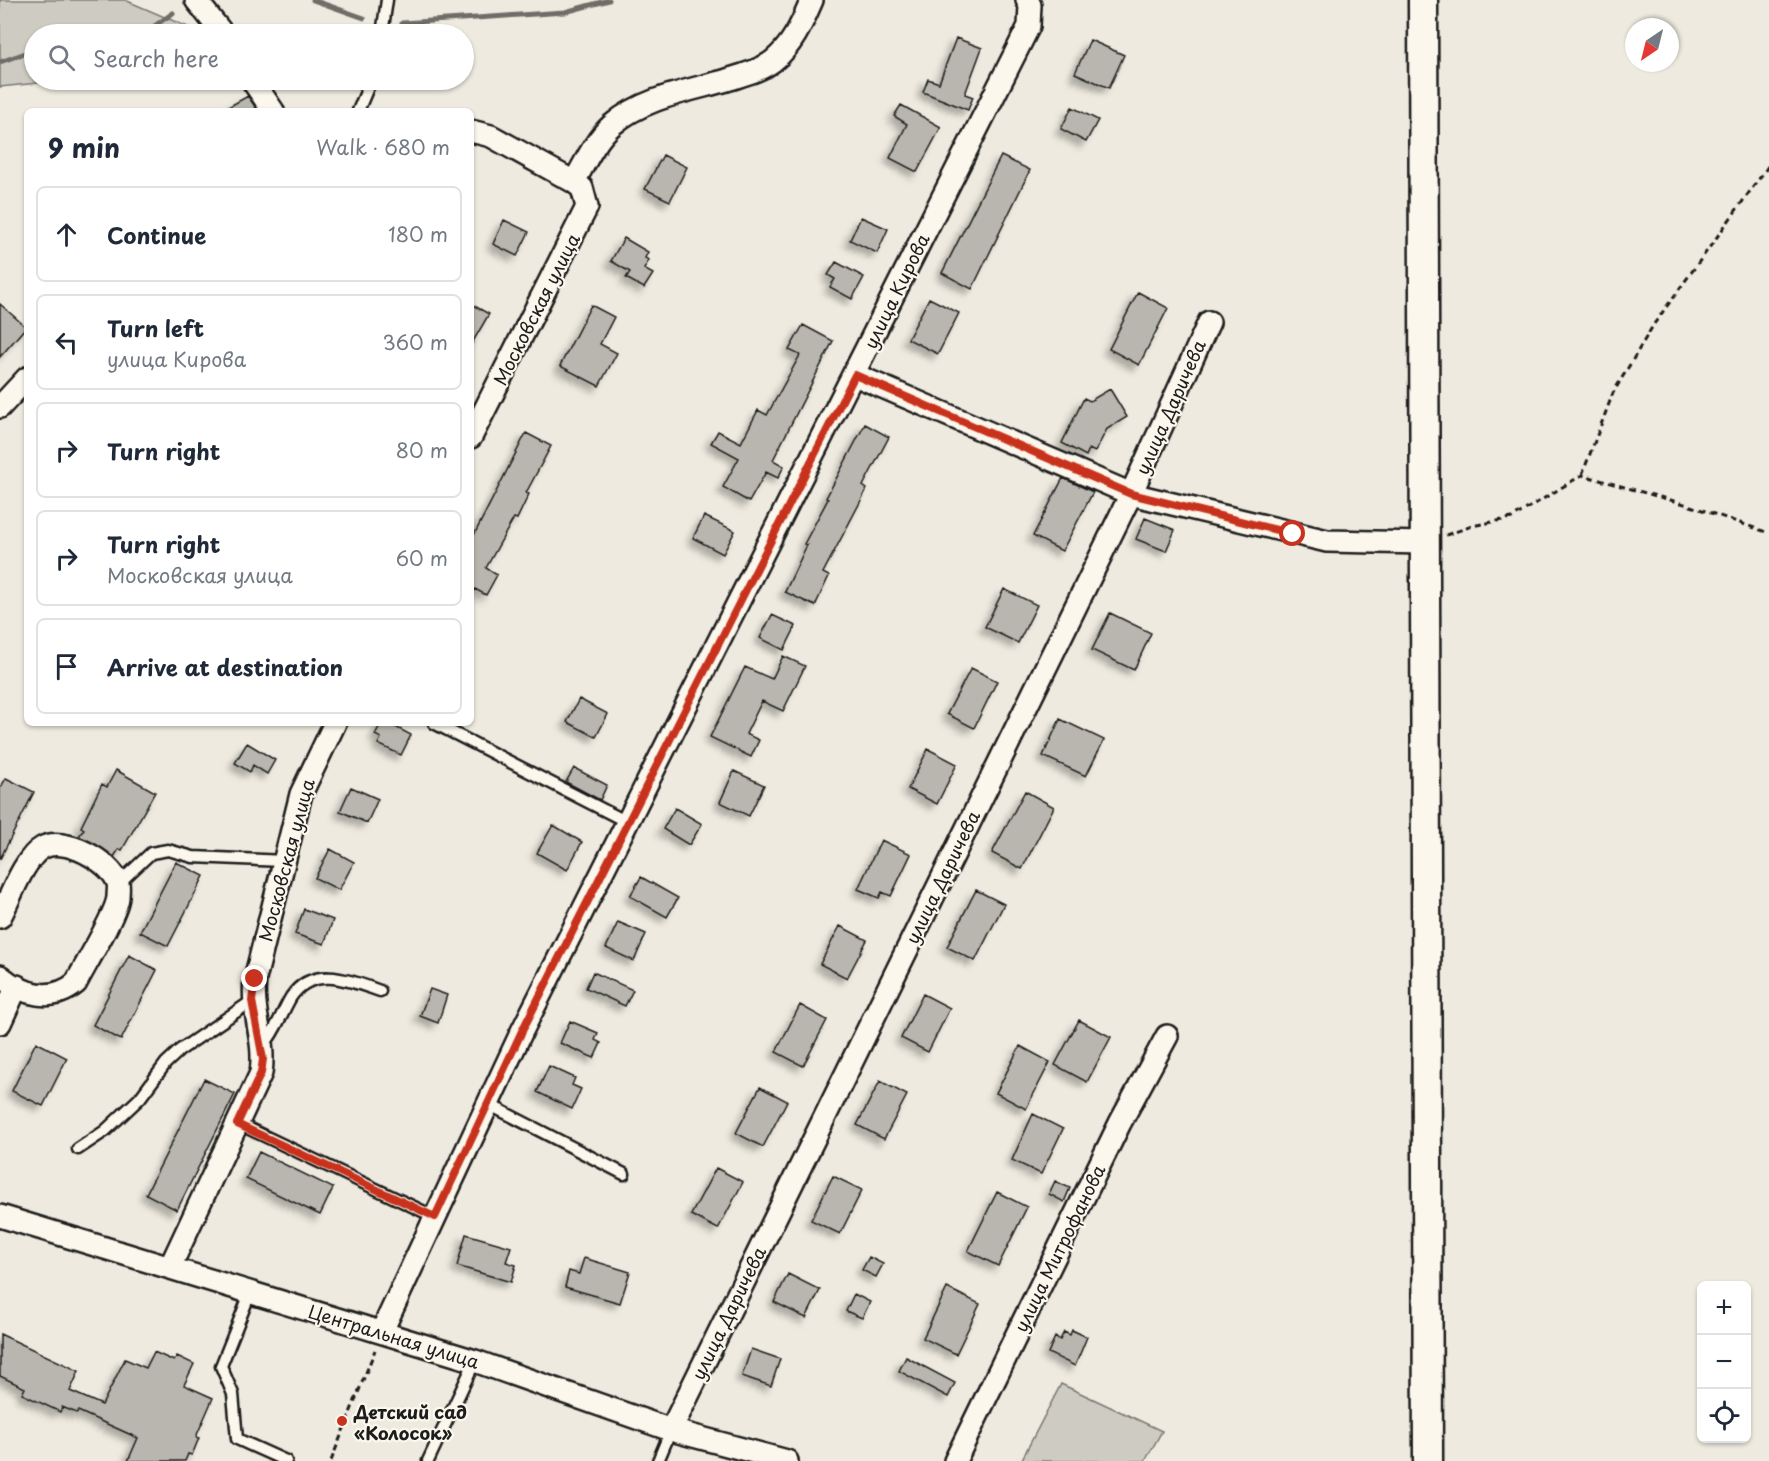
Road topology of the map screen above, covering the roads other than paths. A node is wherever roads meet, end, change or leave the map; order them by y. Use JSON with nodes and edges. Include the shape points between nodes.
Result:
{"nodes":[{"id":1,"x":196,"y":0,"type":"edge"},
{"id":2,"x":387,"y":0,"type":"edge"},
{"id":3,"x":812,"y":0,"type":"edge"},
{"id":4,"x":1027,"y":0,"type":"edge"},
{"id":5,"x":1424,"y":0,"type":"edge"},
{"id":6,"x":215,"y":24,"type":"edge"},
{"id":7,"x":383,"y":24,"type":"edge"},
{"id":8,"x":259,"y":90,"type":"edge"},
{"id":9,"x":367,"y":90,"type":"edge"},
{"id":10,"x":271,"y":108,"type":"edge"},
{"id":11,"x":359,"y":108,"type":"edge"},
{"id":12,"x":474,"y":132,"type":"edge"},
{"id":13,"x":574,"y":182,"type":"junction"},
{"id":14,"x":1209,"y":322,"type":"dead end"},
{"id":15,"x":855,"y":375,"type":"junction"},
{"id":16,"x":24,"y":381,"type":"edge"},
{"id":17,"x":0,"y":406,"type":"edge"},
{"id":18,"x":474,"y":431,"type":"edge"},
{"id":19,"x":1131,"y":494,"type":"junction"},
{"id":20,"x":1424,"y":543,"type":"junction"},
{"id":21,"x":333,"y":726,"type":"edge"},
{"id":22,"x":440,"y":726,"type":"edge"},
{"id":23,"x":629,"y":823,"type":"junction"},
{"id":24,"x":284,"y":861,"type":"junction"},
{"id":25,"x":118,"y":884,"type":"junction"},
{"id":26,"x":0,"y":917,"type":"edge"},
{"id":27,"x":8,"y":981,"type":"edge"},
{"id":28,"x":380,"y":991,"type":"dead end"},
{"id":29,"x":252,"y":1001,"type":"junction"},
{"id":30,"x":0,"y":1023,"type":"edge"},
{"id":31,"x":1167,"y":1036,"type":"dead end"},
{"id":32,"x":263,"y":1046,"type":"junction"},
{"id":33,"x":488,"y":1104,"type":"junction"},
{"id":34,"x":237,"y":1124,"type":"junction"},
{"id":35,"x":78,"y":1149,"type":"dead end"},
{"id":36,"x":624,"y":1174,"type":"dead end"},
{"id":37,"x":0,"y":1216,"type":"edge"},
{"id":38,"x":435,"y":1217,"type":"junction"},
{"id":39,"x":170,"y":1267,"type":"junction"},
{"id":40,"x":250,"y":1291,"type":"junction"},
{"id":41,"x":382,"y":1331,"type":"junction"},
{"id":42,"x":475,"y":1361,"type":"junction"},
{"id":43,"x":670,"y":1430,"type":"junction"},
{"id":44,"x":286,"y":1461,"type":"edge"},
{"id":45,"x":428,"y":1461,"type":"edge"},
{"id":46,"x":658,"y":1461,"type":"edge"},
{"id":47,"x":787,"y":1461,"type":"edge"},
{"id":48,"x":955,"y":1461,"type":"edge"},
{"id":49,"x":1428,"y":1461,"type":"edge"}],
"edges":[{"from":1,"to":6,"type":"street"},
{"from":2,"to":7,"type":"lane"},
{"from":3,"to":13,"type":"street","via":[[799,30],[772,62],[750,73],[635,109],[612,125]]},
{"from":4,"to":15,"type":"street","name":"улица Кирова","via":[[1029,26]]},
{"from":5,"to":20,"type":"main road"},
{"from":8,"to":10,"type":"street"},
{"from":9,"to":11,"type":"lane"},
{"from":12,"to":13,"type":"street","via":[[491,136]]},
{"from":13,"to":18,"type":"street","name":"Московская улица","via":[[582,188],[587,207]]},
{"from":14,"to":19,"type":"street","name":"улица Даричева"},
{"from":15,"to":19,"type":"street"},
{"from":15,"to":23,"type":"street","name":"улица Кирова"},
{"from":16,"to":17,"type":"street"},
{"from":19,"to":20,"type":"street","via":[[1327,541]]},
{"from":19,"to":43,"type":"street","name":"улица Даричева"},
{"from":20,"to":49,"type":"main road"},
{"from":21,"to":24,"type":"street","name":"Московская улица","via":[[301,794]]},
{"from":22,"to":23,"type":"lane"},
{"from":23,"to":33,"type":"street","name":"улица Кирова"},
{"from":24,"to":25,"type":"lane","via":[[193,857],[168,850],[151,853]]},
{"from":24,"to":29,"type":"street","name":"Московская улица"},
{"from":25,"to":26,"type":"street","via":[[110,870],[97,860],[70,845],[56,843],[31,856]]},
{"from":25,"to":27,"type":"street","via":[[118,900],[76,983],[53,996],[35,995]]},
{"from":27,"to":30,"type":"street"},
{"from":28,"to":32,"type":"lane","via":[[338,977],[319,977],[304,984],[292,996]]},
{"from":29,"to":32,"type":"street","name":"Московская улица"},
{"from":29,"to":35,"type":"lane","via":[[180,1050],[140,1098],[105,1131]]},
{"from":31,"to":48,"type":"street","name":"улица Митрофанова","via":[[1120,1123]]},
{"from":32,"to":34,"type":"street","name":"Московская улица","via":[[261,1073]]},
{"from":33,"to":36,"type":"lane"},
{"from":33,"to":38,"type":"street","name":"улица Кирова"},
{"from":34,"to":38,"type":"lane"},
{"from":34,"to":39,"type":"street","name":"Московская улица"},
{"from":37,"to":39,"type":"street","name":"Центральная улица"},
{"from":38,"to":41,"type":"street","name":"улица Кирова"},
{"from":39,"to":40,"type":"street","name":"Центральная улица"},
{"from":40,"to":41,"type":"street","name":"Центральная улица"},
{"from":40,"to":44,"type":"lane","via":[[221,1366],[233,1394],[237,1439]]},
{"from":41,"to":42,"type":"street","name":"Центральная улица"},
{"from":42,"to":43,"type":"street","name":"Центральная улица"},
{"from":42,"to":45,"type":"lane"},
{"from":43,"to":46,"type":"lane"},
{"from":43,"to":47,"type":"street","name":"Центральная улица"}]}
